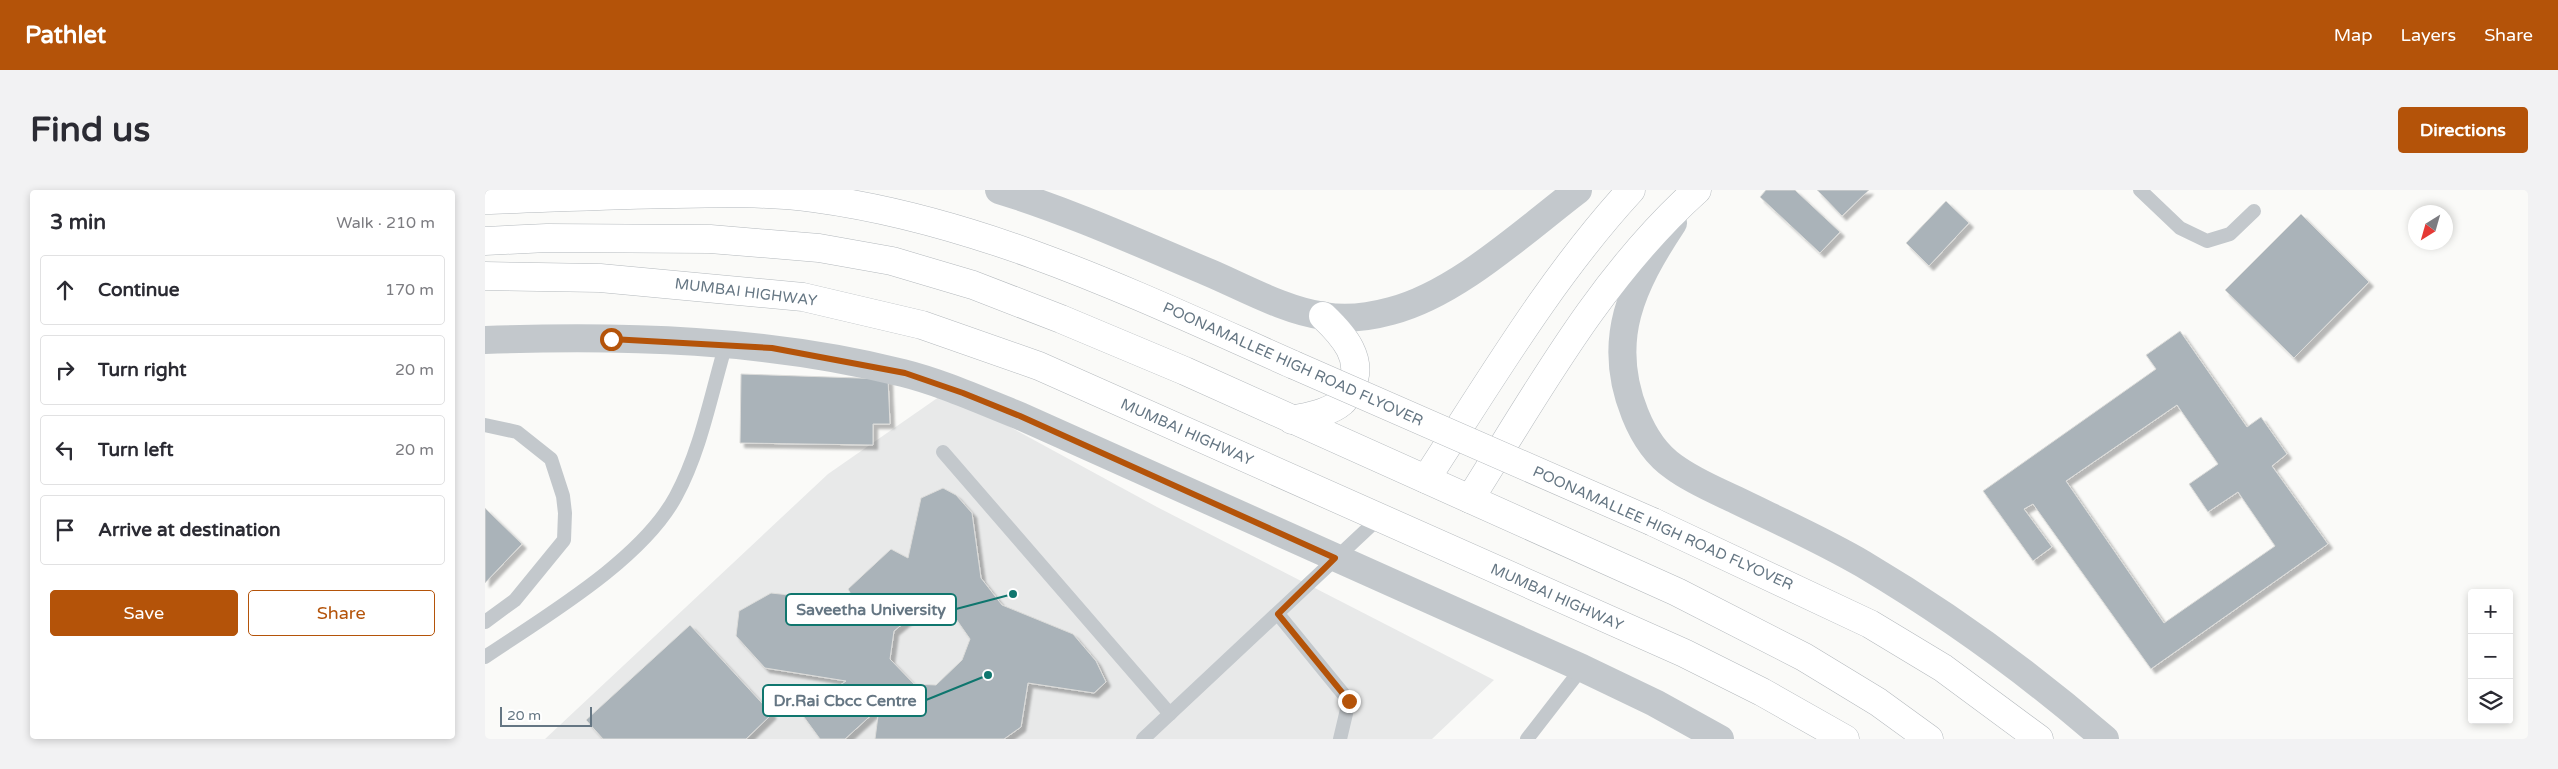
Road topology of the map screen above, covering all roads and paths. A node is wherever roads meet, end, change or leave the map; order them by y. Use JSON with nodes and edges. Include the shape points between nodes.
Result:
{"nodes":[{"id":1,"x":999,"y":190,"type":"edge"},
{"id":2,"x":1578,"y":190,"type":"edge"},
{"id":3,"x":1631,"y":190,"type":"edge"},
{"id":4,"x":1697,"y":190,"type":"edge"},
{"id":5,"x":2140,"y":190,"type":"edge"},
{"id":6,"x":485,"y":200,"type":"edge"},
{"id":7,"x":2254,"y":211,"type":"dead end"},
{"id":8,"x":485,"y":241,"type":"edge"},
{"id":9,"x":485,"y":276,"type":"edge"},
{"id":10,"x":1323,"y":316,"type":"junction"},
{"id":11,"x":485,"y":340,"type":"edge"},
{"id":12,"x":726,"y":344,"type":"junction"},
{"id":13,"x":1292,"y":420,"type":"junction"},
{"id":14,"x":485,"y":425,"type":"edge"},
{"id":15,"x":943,"y":452,"type":"dead end"},
{"id":16,"x":1426,"y":479,"type":"junction"},
{"id":17,"x":1471,"y":499,"type":"junction"},
{"id":18,"x":1379,"y":518,"type":"junction"},
{"id":19,"x":1335,"y":558,"type":"junction"},
{"id":20,"x":1278,"y":614,"type":"junction"},
{"id":21,"x":485,"y":622,"type":"edge"},
{"id":22,"x":485,"y":657,"type":"edge"},
{"id":23,"x":1582,"y":668,"type":"junction"},
{"id":24,"x":1170,"y":714,"type":"junction"},
{"id":25,"x":1143,"y":739,"type":"edge"},
{"id":26,"x":1339,"y":739,"type":"edge"},
{"id":27,"x":1527,"y":739,"type":"edge"},
{"id":28,"x":1720,"y":739,"type":"edge"},
{"id":29,"x":1845,"y":739,"type":"edge"},
{"id":30,"x":1929,"y":739,"type":"edge"},
{"id":31,"x":2039,"y":739,"type":"edge"},
{"id":32,"x":2105,"y":739,"type":"edge"}],
"edges":[{"from":1,"to":10,"type":"street","via":[[1278,302]]},
{"from":2,"to":10,"type":"street","via":[[1464,276],[1427,296],[1393,311],[1356,318]]},
{"from":3,"to":16,"type":"main road","via":[[1595,229],[1553,287]]},
{"from":4,"to":17,"type":"main road","via":[[1612,282],[1563,352]]},
{"from":4,"to":32,"type":"street","via":[[1657,247],[1641,277],[1622,338],[1621,366],[1630,402],[1641,430],[1657,452],[1673,467],[1703,484],[1847,555],[1916,595],[2050,691]]},
{"from":5,"to":7,"type":"lane","via":[[2180,228],[2207,241],[2230,234]]},
{"from":6,"to":31,"type":"main road","name":"POONAMALLEE HIGH ROAD FLYOVER","bridge":true,"via":[[724,193],[812,198],[890,210],[1051,259],[1653,522],[1870,624],[1943,668]]},
{"from":8,"to":13,"type":"main road","via":[[711,239],[819,248],[891,261],[973,285],[1061,318]]},
{"from":9,"to":18,"type":"main road","name":"MUMBAI HIGHWAY","via":[[600,278],[803,297],[921,325],[1039,366]]},
{"from":10,"to":13,"type":"main road","via":[[1341,333],[1355,357],[1354,381],[1343,401],[1322,413]]},
{"from":11,"to":12,"type":"street","via":[[611,339]]},
{"from":12,"to":19,"type":"street","via":[[772,348],[905,373],[963,393]]},
{"from":12,"to":22,"type":"lane","via":[[693,456],[676,497],[649,532],[596,581]]},
{"from":13,"to":16,"type":"main road"},
{"from":14,"to":21,"type":"lane","via":[[517,432],[551,460],[565,513],[564,540],[515,600]]},
{"from":15,"to":24,"type":"lane"},
{"from":16,"to":17,"type":"main road"},
{"from":17,"to":30,"type":"main road","via":[[1739,622],[1870,697]]},
{"from":18,"to":19,"type":"lane"},
{"from":18,"to":29,"type":"main road","name":"MUMBAI HIGHWAY","via":[[1684,653]]},
{"from":19,"to":20,"type":"lane"},
{"from":19,"to":23,"type":"street"},
{"from":20,"to":24,"type":"lane"},
{"from":20,"to":26,"type":"lane","via":[[1349,701]]},
{"from":23,"to":27,"type":"lane"},
{"from":23,"to":28,"type":"street"},
{"from":24,"to":25,"type":"lane"}]}
